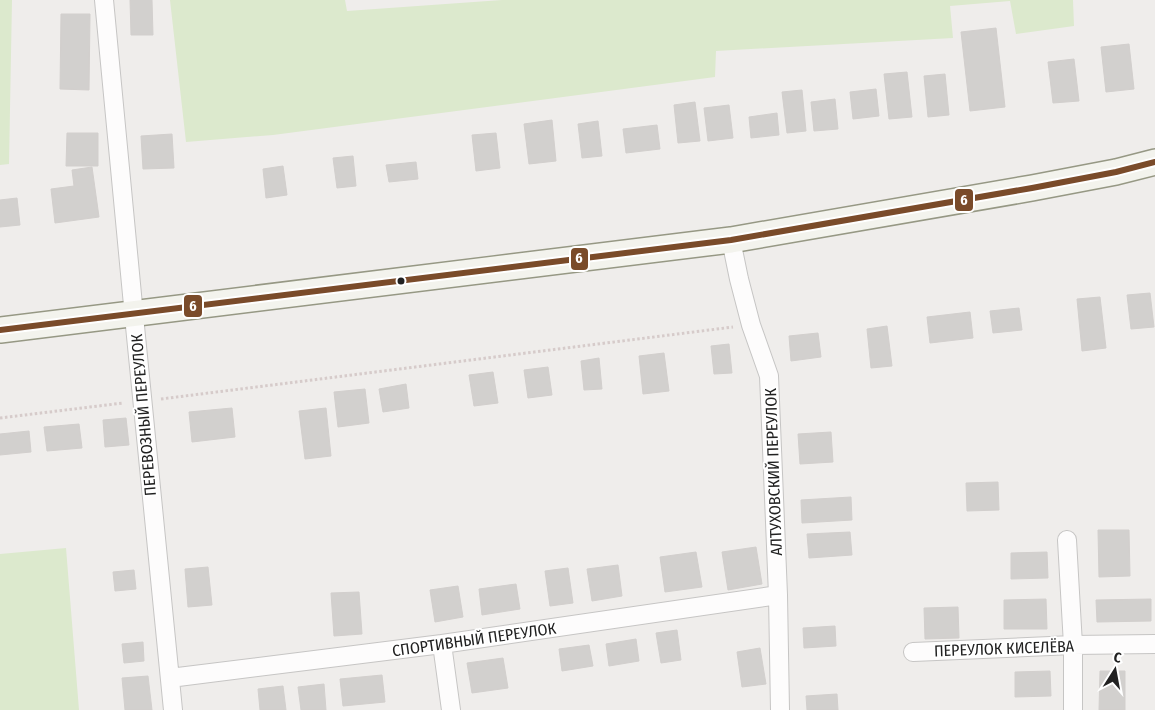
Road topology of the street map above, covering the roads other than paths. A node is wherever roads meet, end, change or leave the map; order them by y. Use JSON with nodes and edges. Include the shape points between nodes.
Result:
{"nodes":[{"id":1,"x":104,"y":0,"type":"edge"},
{"id":2,"x":1155,"y":162,"type":"edge"},
{"id":3,"x":731,"y":240,"type":"junction"},
{"id":4,"x":134,"y":312,"type":"junction"},
{"id":5,"x":0,"y":330,"type":"edge"},
{"id":6,"x":1067,"y":540,"type":"dead end"},
{"id":7,"x":778,"y":595,"type":"junction"},
{"id":8,"x":442,"y":644,"type":"junction"},
{"id":9,"x":1155,"y":644,"type":"edge"},
{"id":10,"x":1074,"y":645,"type":"junction"},
{"id":11,"x":913,"y":652,"type":"dead end"},
{"id":12,"x":170,"y":678,"type":"junction"},
{"id":13,"x":173,"y":710,"type":"edge"},
{"id":14,"x":451,"y":710,"type":"edge"},
{"id":15,"x":780,"y":710,"type":"edge"},
{"id":16,"x":1073,"y":710,"type":"edge"}],
"edges":[{"from":1,"to":4,"type":"street","name":"ПЕРЕВОЗНЫЙ ПЕРЕУЛОК"},
{"from":2,"to":3,"type":"main road","via":[[1032,188]]},
{"from":3,"to":4,"type":"main road"},
{"from":3,"to":7,"type":"street","name":"АЛТУХОВСКИЙ ПЕРЕУЛОК","via":[[751,325],[769,376]]},
{"from":4,"to":5,"type":"main road"},
{"from":4,"to":12,"type":"street","name":"ПЕРЕВОЗНЫЙ ПЕРЕУЛОК"},
{"from":6,"to":10,"type":"street"},
{"from":7,"to":8,"type":"street","name":"СПОРТИВНЫЙ ПЕРЕУЛОК"},
{"from":7,"to":15,"type":"street","name":"АЛТУХОВСКИЙ ПЕРЕУЛОК"},
{"from":8,"to":12,"type":"street","name":"СПОРТИВНЫЙ ПЕРЕУЛОК"},
{"from":8,"to":14,"type":"street"},
{"from":9,"to":10,"type":"street","name":"ПЕРЕУЛОК КИСЕЛЁВА"},
{"from":10,"to":11,"type":"street","name":"ПЕРЕУЛОК КИСЕЛЁВА"},
{"from":10,"to":16,"type":"street"},
{"from":12,"to":13,"type":"street","name":"ПЕРЕВОЗНЫЙ ПЕРЕУЛОК"}]}
